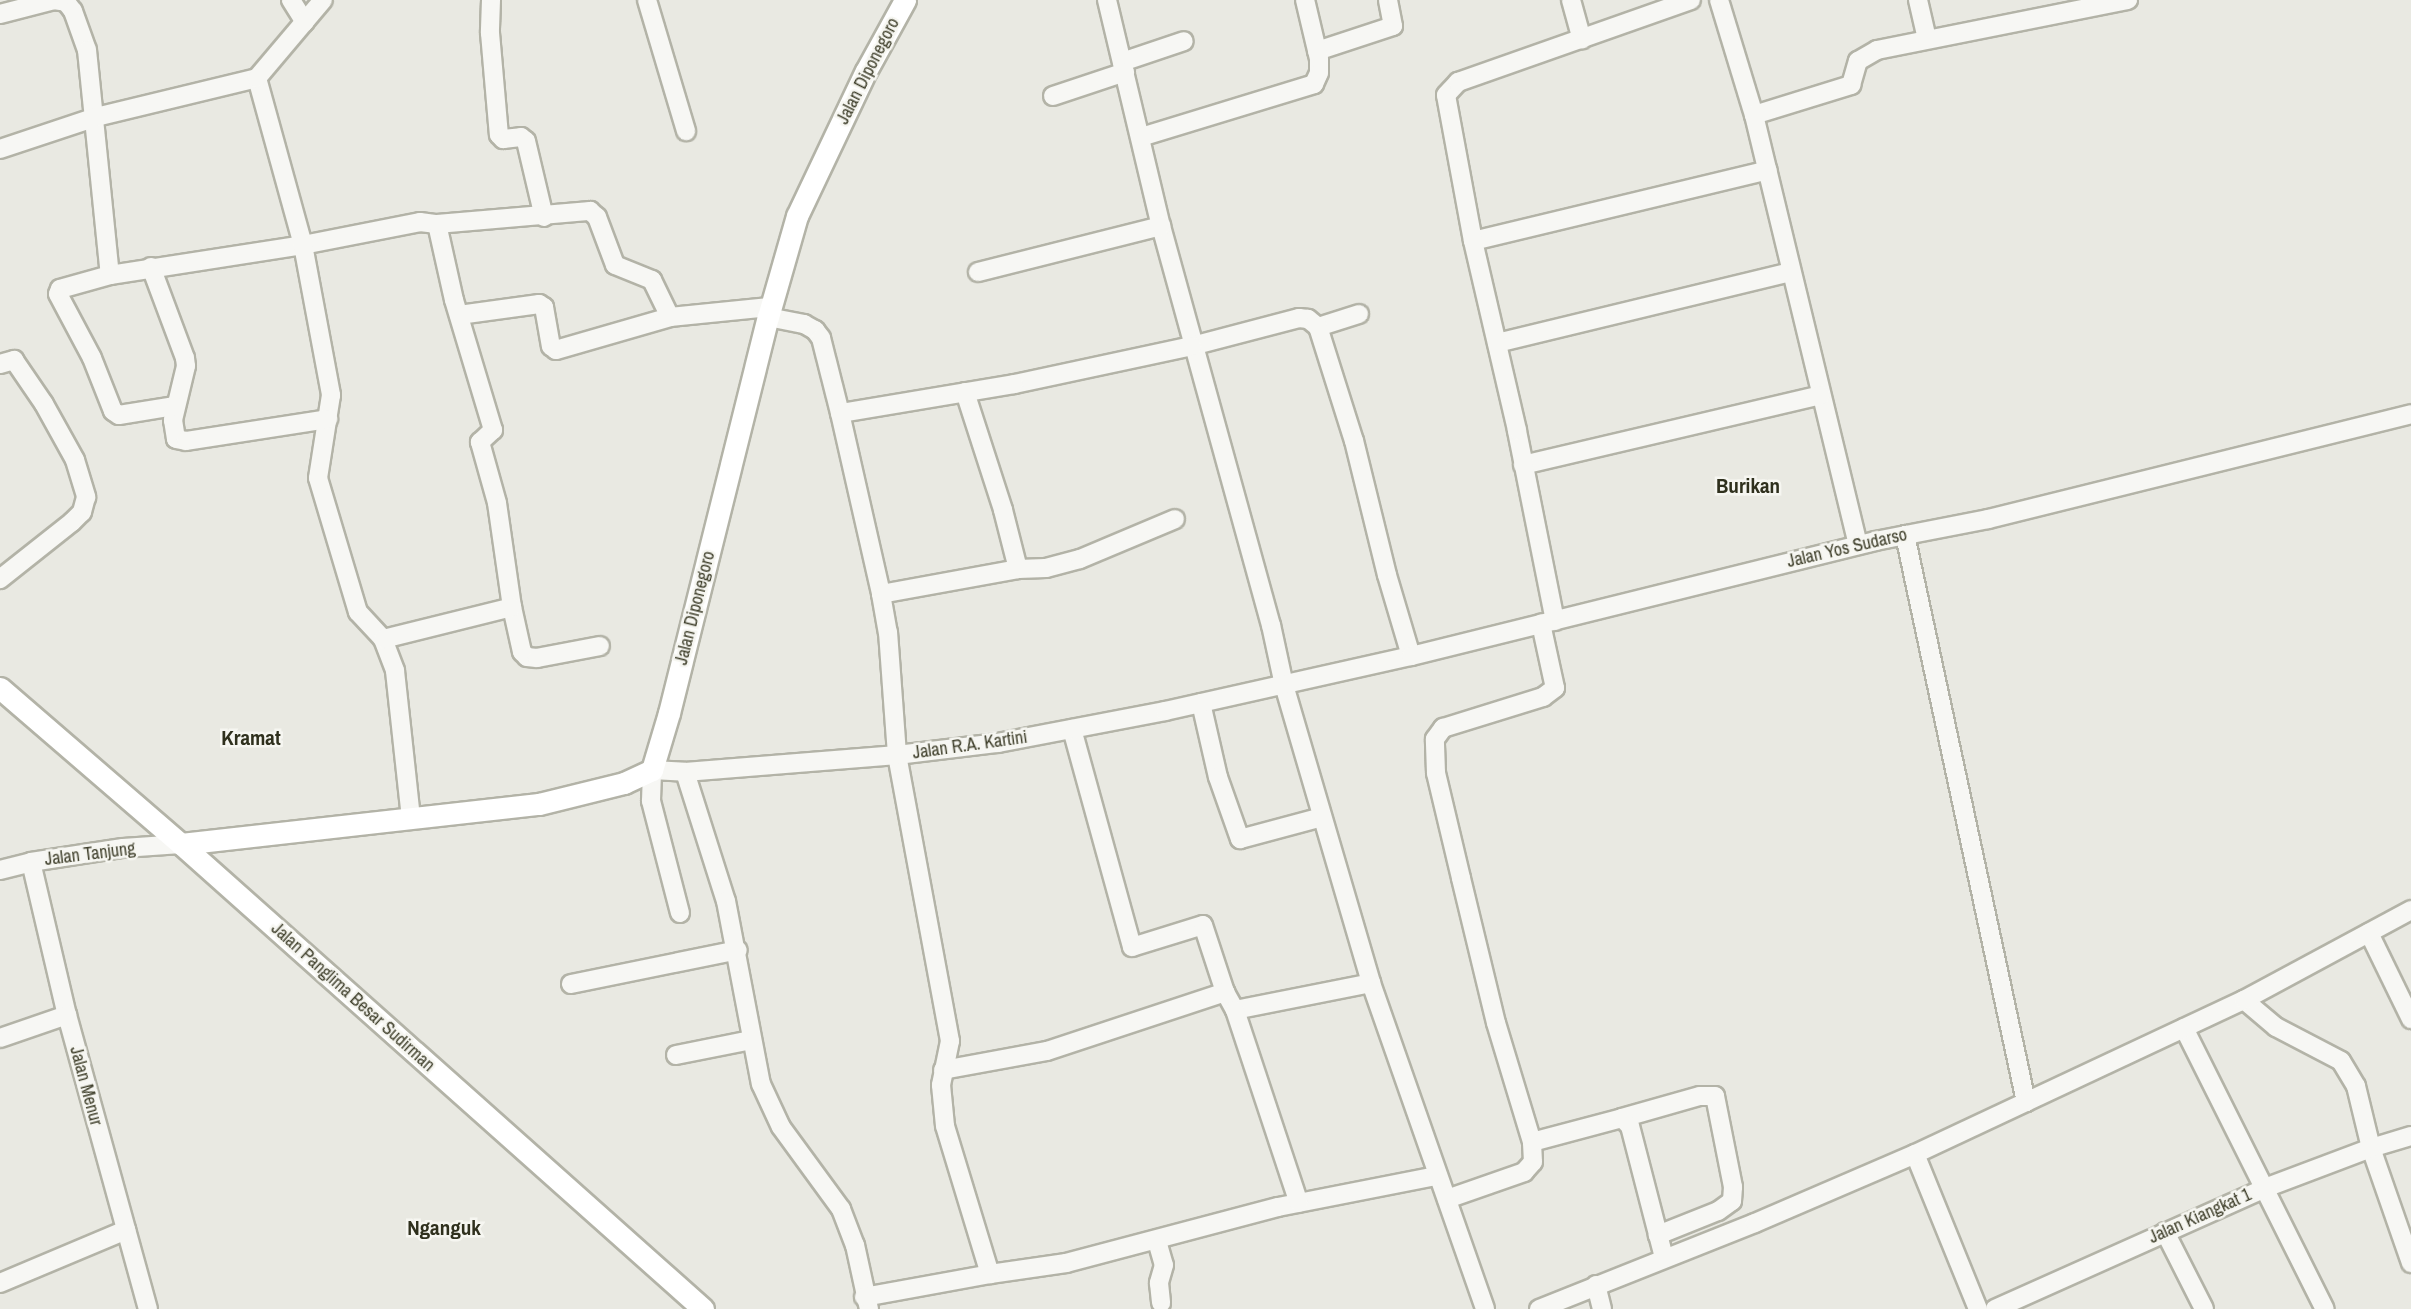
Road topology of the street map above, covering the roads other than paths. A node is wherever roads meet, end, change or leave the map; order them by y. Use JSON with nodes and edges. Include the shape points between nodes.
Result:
{"nodes":[{"id":1,"x":291,"y":0,"type":"edge"},
{"id":2,"x":323,"y":0,"type":"edge"},
{"id":3,"x":491,"y":0,"type":"edge"},
{"id":4,"x":648,"y":0,"type":"edge"},
{"id":5,"x":905,"y":0,"type":"edge"},
{"id":6,"x":1107,"y":0,"type":"edge"},
{"id":7,"x":1305,"y":0,"type":"edge"},
{"id":8,"x":1388,"y":0,"type":"edge"},
{"id":9,"x":1571,"y":0,"type":"edge"},
{"id":10,"x":1691,"y":0,"type":"edge"},
{"id":11,"x":1719,"y":0,"type":"edge"},
{"id":12,"x":1918,"y":0,"type":"edge"},
{"id":13,"x":2128,"y":0,"type":"edge"},
{"id":14,"x":2089,"y":4,"type":"edge"},
{"id":15,"x":10,"y":8,"type":"edge"},
{"id":16,"x":305,"y":22,"type":"junction"},
{"id":17,"x":1927,"y":39,"type":"junction"},
{"id":18,"x":1184,"y":40,"type":"dead end"},
{"id":19,"x":1582,"y":40,"type":"junction"},
{"id":20,"x":1317,"y":51,"type":"junction"},
{"id":21,"x":1124,"y":67,"type":"junction"},
{"id":22,"x":257,"y":78,"type":"junction"},
{"id":23,"x":1053,"y":96,"type":"dead end"},
{"id":24,"x":1755,"y":116,"type":"junction"},
{"id":25,"x":96,"y":117,"type":"junction"},
{"id":26,"x":686,"y":131,"type":"dead end"},
{"id":27,"x":1141,"y":137,"type":"junction"},
{"id":28,"x":0,"y":149,"type":"edge"},
{"id":29,"x":1768,"y":170,"type":"junction"},
{"id":30,"x":544,"y":217,"type":"junction"},
{"id":31,"x":437,"y":224,"type":"junction"},
{"id":32,"x":1161,"y":226,"type":"junction"},
{"id":33,"x":1473,"y":241,"type":"junction"},
{"id":34,"x":303,"y":245,"type":"junction"},
{"id":35,"x":151,"y":267,"type":"junction"},
{"id":36,"x":978,"y":272,"type":"dead end"},
{"id":37,"x":1790,"y":272,"type":"junction"},
{"id":38,"x":110,"y":275,"type":"junction"},
{"id":39,"x":769,"y":312,"type":"junction"},
{"id":40,"x":1359,"y":314,"type":"dead end"},
{"id":41,"x":459,"y":315,"type":"junction"},
{"id":42,"x":670,"y":317,"type":"junction"},
{"id":43,"x":1318,"y":327,"type":"junction"},
{"id":44,"x":1497,"y":343,"type":"junction"},
{"id":45,"x":1192,"y":346,"type":"junction"},
{"id":46,"x":0,"y":364,"type":"edge"},
{"id":47,"x":965,"y":391,"type":"junction"},
{"id":48,"x":1821,"y":394,"type":"junction"},
{"id":49,"x":175,"y":406,"type":"junction"},
{"id":50,"x":840,"y":412,"type":"junction"},
{"id":51,"x":2411,"y":414,"type":"edge"},
{"id":52,"x":328,"y":419,"type":"junction"},
{"id":53,"x":1523,"y":465,"type":"junction"},
{"id":54,"x":1175,"y":519,"type":"dead end"},
{"id":55,"x":1905,"y":535,"type":"junction"},
{"id":56,"x":1858,"y":545,"type":"junction"},
{"id":57,"x":1018,"y":569,"type":"junction"},
{"id":58,"x":0,"y":579,"type":"edge"},
{"id":59,"x":881,"y":594,"type":"junction"},
{"id":60,"x":512,"y":607,"type":"junction"},
{"id":61,"x":1548,"y":622,"type":"junction"},
{"id":62,"x":383,"y":639,"type":"junction"},
{"id":63,"x":600,"y":646,"type":"dead end"},
{"id":64,"x":1411,"y":656,"type":"junction"},
{"id":65,"x":1284,"y":685,"type":"junction"},
{"id":66,"x":0,"y":688,"type":"edge"},
{"id":67,"x":1200,"y":703,"type":"junction"},
{"id":68,"x":1072,"y":729,"type":"junction"},
{"id":69,"x":897,"y":755,"type":"junction"},
{"id":70,"x":652,"y":770,"type":"junction"},
{"id":71,"x":685,"y":772,"type":"junction"},
{"id":72,"x":1322,"y":817,"type":"junction"},
{"id":73,"x":411,"y":818,"type":"junction"},
{"id":74,"x":181,"y":844,"type":"junction"},
{"id":75,"x":31,"y":862,"type":"junction"},
{"id":76,"x":0,"y":870,"type":"edge"},
{"id":77,"x":2411,"y":910,"type":"edge"},
{"id":78,"x":680,"y":913,"type":"dead end"},
{"id":79,"x":2369,"y":933,"type":"junction"},
{"id":80,"x":738,"y":950,"type":"junction"},
{"id":81,"x":1371,"y":983,"type":"junction"},
{"id":82,"x":572,"y":984,"type":"dead end"},
{"id":83,"x":1225,"y":992,"type":"junction"},
{"id":84,"x":2244,"y":1000,"type":"junction"},
{"id":85,"x":1235,"y":1010,"type":"junction"},
{"id":86,"x":67,"y":1015,"type":"junction"},
{"id":87,"x":2411,"y":1019,"type":"edge"},
{"id":88,"x":2184,"y":1028,"type":"junction"},
{"id":89,"x":0,"y":1038,"type":"edge"},
{"id":90,"x":751,"y":1040,"type":"junction"},
{"id":91,"x":676,"y":1055,"type":"dead end"},
{"id":92,"x":943,"y":1070,"type":"junction"},
{"id":93,"x":2026,"y":1102,"type":"junction"},
{"id":94,"x":1622,"y":1118,"type":"junction"},
{"id":95,"x":2411,"y":1136,"type":"edge"},
{"id":96,"x":1532,"y":1142,"type":"junction"},
{"id":97,"x":2371,"y":1148,"type":"junction"},
{"id":98,"x":1915,"y":1154,"type":"junction"},
{"id":99,"x":1436,"y":1176,"type":"junction"},
{"id":100,"x":2265,"y":1188,"type":"junction"},
{"id":101,"x":1447,"y":1199,"type":"junction"},
{"id":102,"x":1299,"y":1203,"type":"junction"},
{"id":103,"x":126,"y":1230,"type":"junction"},
{"id":104,"x":2165,"y":1232,"type":"junction"},
{"id":105,"x":1157,"y":1241,"type":"junction"},
{"id":106,"x":1661,"y":1246,"type":"junction"},
{"id":107,"x":2411,"y":1263,"type":"edge"},
{"id":108,"x":990,"y":1274,"type":"junction"},
{"id":109,"x":0,"y":1283,"type":"edge"},
{"id":110,"x":1597,"y":1285,"type":"junction"},
{"id":111,"x":867,"y":1303,"type":"edge"},
{"id":112,"x":1161,"y":1303,"type":"dead end"},
{"id":113,"x":148,"y":1309,"type":"edge"},
{"id":114,"x":703,"y":1309,"type":"edge"},
{"id":115,"x":1485,"y":1309,"type":"edge"},
{"id":116,"x":1539,"y":1309,"type":"edge"},
{"id":117,"x":1602,"y":1309,"type":"edge"},
{"id":118,"x":1978,"y":1309,"type":"edge"},
{"id":119,"x":1995,"y":1309,"type":"edge"},
{"id":120,"x":2204,"y":1309,"type":"edge"},
{"id":121,"x":2325,"y":1309,"type":"edge"}],
"edges":[{"from":1,"to":16,"type":"street"},
{"from":2,"to":16,"type":"street"},
{"from":3,"to":30,"type":"street","via":[[499,135],[526,141]]},
{"from":4,"to":26,"type":"street"},
{"from":5,"to":39,"type":"main road","name":"Jalan Diponegoro","via":[[797,216]]},
{"from":6,"to":21,"type":"street"},
{"from":7,"to":20,"type":"street"},
{"from":8,"to":20,"type":"street","via":[[1393,26]]},
{"from":9,"to":19,"type":"street"},
{"from":10,"to":19,"type":"street"},
{"from":11,"to":24,"type":"street"},
{"from":12,"to":17,"type":"street"},
{"from":13,"to":14,"type":"street"},
{"from":14,"to":17,"type":"street"},
{"from":15,"to":25,"type":"street","via":[[66,2],[87,50]]},
{"from":16,"to":22,"type":"street"},
{"from":17,"to":24,"type":"street","via":[[1865,55],[1858,61],[1851,85]]},
{"from":18,"to":21,"type":"street"},
{"from":19,"to":33,"type":"street","via":[[1458,82],[1446,95]]},
{"from":20,"to":27,"type":"street","via":[[1319,73],[1311,86]]},
{"from":21,"to":23,"type":"street"},
{"from":21,"to":27,"type":"street"},
{"from":22,"to":25,"type":"street"},
{"from":22,"to":34,"type":"street"},
{"from":24,"to":29,"type":"street"},
{"from":25,"to":28,"type":"street"},
{"from":25,"to":38,"type":"street"},
{"from":27,"to":32,"type":"street"},
{"from":29,"to":33,"type":"street"},
{"from":29,"to":37,"type":"street"},
{"from":30,"to":31,"type":"street"},
{"from":30,"to":42,"type":"street","via":[[590,211],[597,217],[615,265],[652,280]]},
{"from":31,"to":34,"type":"street","via":[[420,222]]},
{"from":31,"to":41,"type":"street"},
{"from":32,"to":36,"type":"street"},
{"from":32,"to":45,"type":"street"},
{"from":33,"to":44,"type":"street"},
{"from":34,"to":35,"type":"street"},
{"from":34,"to":52,"type":"street","via":[[331,396]]},
{"from":35,"to":38,"type":"street"},
{"from":35,"to":49,"type":"street","via":[[185,358]]},
{"from":37,"to":44,"type":"street"},
{"from":37,"to":48,"type":"street"},
{"from":38,"to":49,"type":"street","via":[[60,289],[58,294],[92,358],[113,411],[119,415]]},
{"from":39,"to":42,"type":"street"},
{"from":39,"to":50,"type":"street","via":[[804,324],[821,338]]},
{"from":39,"to":70,"type":"main road","name":"Jalan Diponegoro"},
{"from":40,"to":43,"type":"street"},
{"from":41,"to":42,"type":"street","via":[[539,304],[544,307],[555,350]]},
{"from":41,"to":60,"type":"street","via":[[493,430],[480,442],[497,503]]},
{"from":43,"to":45,"type":"street","via":[[1299,318]]},
{"from":43,"to":64,"type":"street","via":[[1354,441]]},
{"from":44,"to":53,"type":"street"},
{"from":45,"to":47,"type":"street"},
{"from":45,"to":65,"type":"street"},
{"from":46,"to":58,"type":"street","via":[[14,360],[44,404],[75,460],[86,497],[82,512],[72,522]]},
{"from":47,"to":50,"type":"street"},
{"from":47,"to":57,"type":"street"},
{"from":48,"to":53,"type":"street"},
{"from":48,"to":56,"type":"street"},
{"from":49,"to":52,"type":"street","via":[[173,432],[180,441]]},
{"from":50,"to":59,"type":"street"},
{"from":51,"to":55,"type":"street","name":"Jalan Yos Sudarso","via":[[1989,519]]},
{"from":52,"to":62,"type":"street","via":[[318,478],[358,612]]},
{"from":53,"to":61,"type":"street"},
{"from":54,"to":57,"type":"street","via":[[1080,559]]},
{"from":55,"to":56,"type":"street","name":"Jalan Yos Sudarso"},
{"from":55,"to":93,"type":"street"},
{"from":56,"to":61,"type":"street","name":"Jalan Yos Sudarso"},
{"from":57,"to":59,"type":"street"},
{"from":59,"to":69,"type":"street"},
{"from":60,"to":62,"type":"street"},
{"from":60,"to":63,"type":"street","via":[[527,657]]},
{"from":61,"to":64,"type":"street","name":"Jalan Yos Sudarso"},
{"from":61,"to":96,"type":"street","via":[[1555,688],[1544,697],[1443,728],[1435,739],[1436,773],[1461,878],[1496,1023]]},
{"from":62,"to":73,"type":"street","via":[[396,671]]},
{"from":64,"to":65,"type":"street","name":"Jalan Yos Sudarso"},
{"from":65,"to":67,"type":"street","name":"Jalan R.A. Kartini"},
{"from":65,"to":72,"type":"street"},
{"from":66,"to":74,"type":"main road","name":"Jalan Panglima Besar Sudirman"},
{"from":67,"to":68,"type":"street","name":"Jalan R.A. Kartini"},
{"from":67,"to":72,"type":"street","via":[[1221,788],[1240,839]]},
{"from":68,"to":69,"type":"street","name":"Jalan R.A. Kartini"},
{"from":68,"to":83,"type":"street","via":[[1132,947],[1203,925]]},
{"from":69,"to":71,"type":"street","name":"Jalan R.A. Kartini"},
{"from":69,"to":92,"type":"street","via":[[950,1041]]},
{"from":70,"to":71,"type":"street","name":"Jalan R.A. Kartini"},
{"from":70,"to":73,"type":"main road","via":[[624,783],[549,802]]},
{"from":70,"to":78,"type":"street","via":[[651,801]]},
{"from":71,"to":80,"type":"street"},
{"from":72,"to":81,"type":"street"},
{"from":73,"to":74,"type":"main road"},
{"from":74,"to":75,"type":"street","name":"Jalan Tanjung"},
{"from":74,"to":114,"type":"main road","name":"Jalan Panglima Besar Sudirman"},
{"from":75,"to":76,"type":"street","name":"Jalan Tanjung"},
{"from":75,"to":86,"type":"street","name":"Jalan Menur"},
{"from":77,"to":79,"type":"street"},
{"from":79,"to":84,"type":"street"},
{"from":79,"to":87,"type":"street"},
{"from":80,"to":82,"type":"street"},
{"from":80,"to":90,"type":"street"},
{"from":81,"to":85,"type":"street"},
{"from":81,"to":99,"type":"street"},
{"from":83,"to":85,"type":"street"},
{"from":83,"to":92,"type":"street","via":[[1046,1051]]},
{"from":84,"to":88,"type":"street"},
{"from":84,"to":97,"type":"street","via":[[2292,1038],[2342,1061],[2356,1086]]},
{"from":85,"to":102,"type":"street"},
{"from":86,"to":89,"type":"street"},
{"from":86,"to":103,"type":"street","name":"Jalan Menur"},
{"from":88,"to":93,"type":"street"},
{"from":88,"to":100,"type":"street"},
{"from":90,"to":91,"type":"street"},
{"from":90,"to":111,"type":"street","via":[[761,1084],[781,1127],[841,1209],[855,1244]]},
{"from":92,"to":108,"type":"street","via":[[945,1126]]},
{"from":93,"to":98,"type":"street"},
{"from":94,"to":96,"type":"street"},
{"from":94,"to":106,"type":"street","via":[[1630,1126]]},
{"from":94,"to":106,"type":"street","via":[[1714,1096],[1732,1202]]},
{"from":95,"to":97,"type":"street","name":"Jalan Kiangkat 1"},
{"from":96,"to":101,"type":"street","via":[[1533,1162],[1524,1172]]},
{"from":97,"to":100,"type":"street","name":"Jalan Kiangkat 1"},
{"from":97,"to":107,"type":"street"},
{"from":98,"to":106,"type":"street","via":[[1755,1223]]},
{"from":98,"to":118,"type":"street"},
{"from":99,"to":101,"type":"street"},
{"from":99,"to":102,"type":"street"},
{"from":100,"to":104,"type":"street","name":"Jalan Kiangkat 1"},
{"from":100,"to":121,"type":"street"},
{"from":101,"to":115,"type":"street"},
{"from":102,"to":105,"type":"street"},
{"from":103,"to":109,"type":"street"},
{"from":103,"to":113,"type":"street","name":"Jalan Menur"},
{"from":104,"to":119,"type":"street","name":"Jalan Kiangkat 1"},
{"from":104,"to":120,"type":"street"},
{"from":105,"to":108,"type":"street","via":[[1066,1263]]},
{"from":105,"to":112,"type":"street","via":[[1164,1265],[1159,1277]]},
{"from":106,"to":110,"type":"street"},
{"from":108,"to":111,"type":"street"},
{"from":110,"to":116,"type":"street"},
{"from":110,"to":117,"type":"street"}]}
